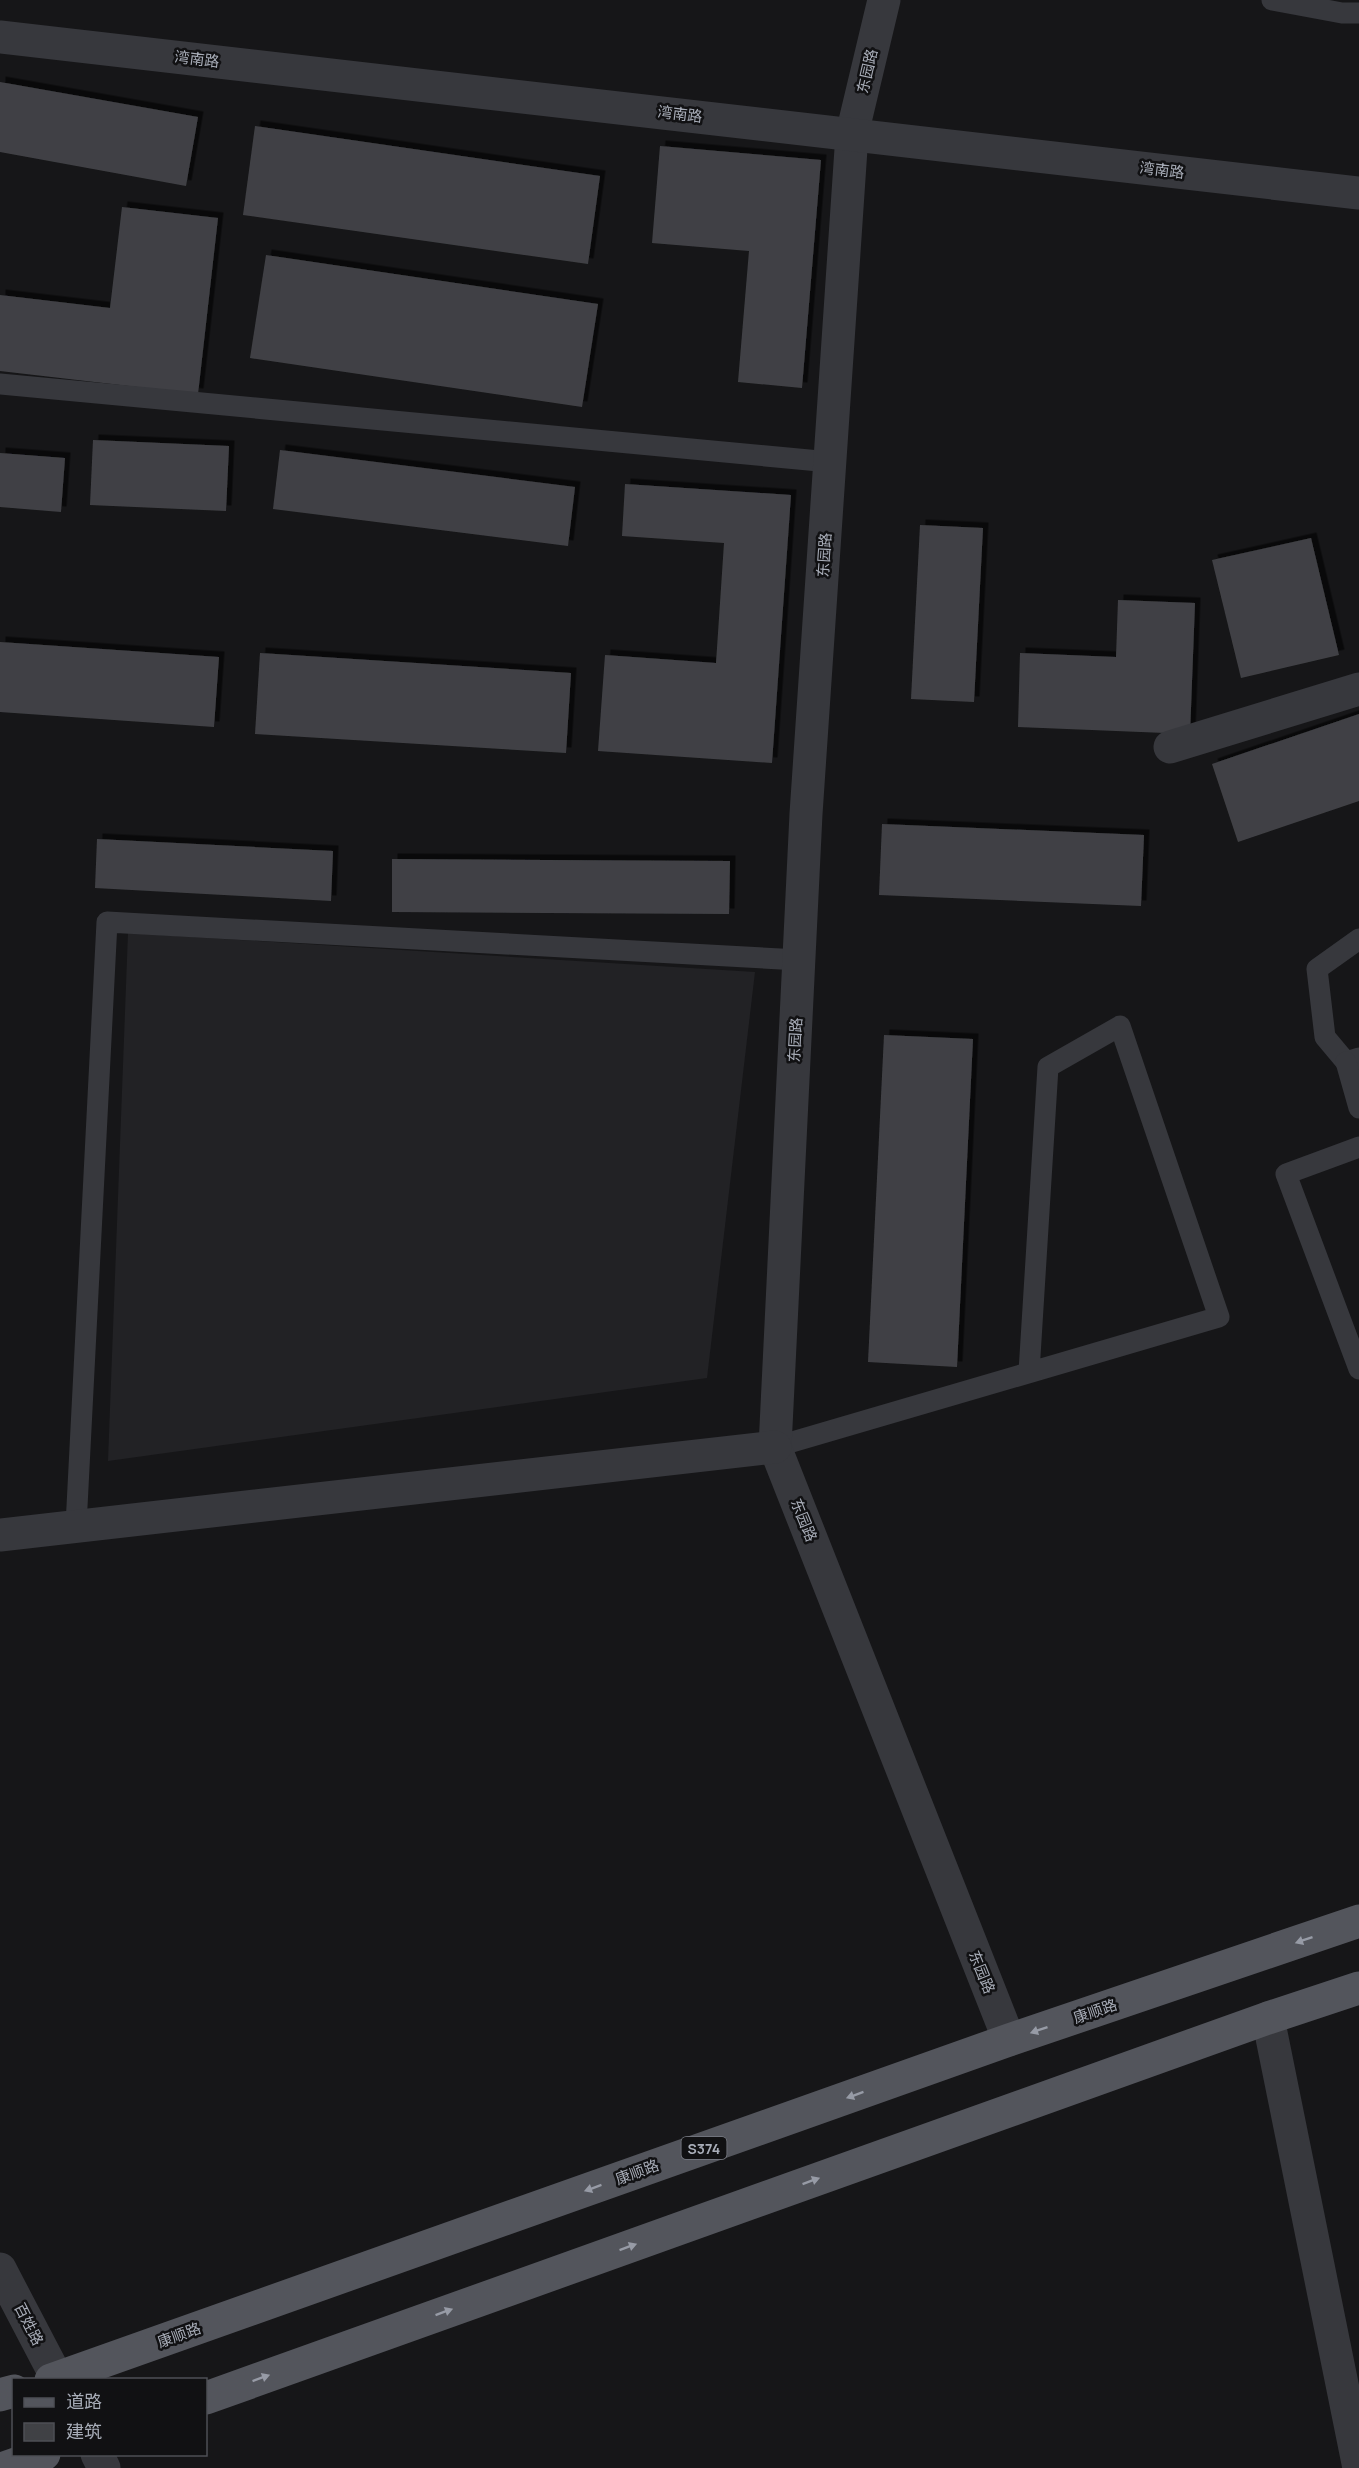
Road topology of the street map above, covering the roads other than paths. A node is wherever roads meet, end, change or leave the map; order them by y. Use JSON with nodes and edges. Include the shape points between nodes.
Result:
{"nodes":[{"id":1,"x":884,"y":0,"type":"edge"},
{"id":2,"x":1272,"y":0,"type":"edge"},
{"id":3,"x":1359,"y":13,"type":"edge"},
{"id":4,"x":0,"y":37,"type":"edge"},
{"id":5,"x":852,"y":134,"type":"junction"},
{"id":6,"x":1359,"y":193,"type":"edge"},
{"id":7,"x":0,"y":384,"type":"edge"},
{"id":8,"x":830,"y":462,"type":"junction"},
{"id":9,"x":1359,"y":689,"type":"edge"},
{"id":10,"x":1170,"y":747,"type":"dead end"},
{"id":11,"x":1359,"y":939,"type":"edge"},
{"id":12,"x":799,"y":960,"type":"junction"},
{"id":13,"x":1352,"y":1060,"type":"edge"},
{"id":14,"x":1359,"y":1108,"type":"edge"},
{"id":15,"x":1359,"y":1147,"type":"edge"},
{"id":16,"x":1359,"y":1369,"type":"edge"},
{"id":17,"x":1029,"y":1372,"type":"junction"},
{"id":18,"x":775,"y":1447,"type":"junction"},
{"id":19,"x":76,"y":1526,"type":"junction"},
{"id":20,"x":0,"y":1535,"type":"edge"},
{"id":21,"x":1359,"y":1921,"type":"edge"},
{"id":22,"x":1359,"y":1988,"type":"edge"},
{"id":23,"x":1268,"y":2018,"type":"junction"},
{"id":24,"x":1009,"y":2040,"type":"junction"},
{"id":25,"x":0,"y":2269,"type":"edge"},
{"id":26,"x":54,"y":2378,"type":"edge"},
{"id":27,"x":58,"y":2378,"type":"edge"},
{"id":28,"x":207,"y":2398,"type":"edge"},
{"id":29,"x":38,"y":2456,"type":"edge"},
{"id":30,"x":4,"y":2468,"type":"edge"},
{"id":31,"x":1359,"y":2468,"type":"edge"}],
"edges":[{"from":1,"to":5,"type":"street","name":"东园路"},
{"from":2,"to":3,"type":"lane"},
{"from":4,"to":5,"type":"street","name":"湾南路"},
{"from":5,"to":6,"type":"street","name":"湾南路"},
{"from":5,"to":8,"type":"street","name":"东园路"},
{"from":7,"to":8,"type":"lane"},
{"from":8,"to":12,"type":"street","name":"东园路"},
{"from":9,"to":10,"type":"street"},
{"from":11,"to":13,"type":"lane","via":[[1317,969],[1325,1037]]},
{"from":12,"to":18,"type":"street","name":"东园路"},
{"from":12,"to":19,"type":"lane","via":[[106,922]]},
{"from":13,"to":14,"type":"lane"},
{"from":15,"to":16,"type":"lane","via":[[1286,1174]]},
{"from":17,"to":17,"type":"lane","via":[[1219,1317],[1120,1026],[1048,1067]]},
{"from":17,"to":18,"type":"lane"},
{"from":18,"to":19,"type":"street"},
{"from":18,"to":24,"type":"street","name":"东园路"},
{"from":19,"to":20,"type":"street"},
{"from":21,"to":24,"type":"main road","name":"康顺路","number":"S374","one_way":true},
{"from":22,"to":23,"type":"main road"},
{"from":28,"to":23,"type":"main road","one_way":true},
{"from":23,"to":31,"type":"street"},
{"from":24,"to":27,"type":"main road","name":"康顺路","number":"S374","one_way":true},
{"from":25,"to":26,"type":"street","name":"百姓路"},
{"from":29,"to":30,"type":"main road"}]}
